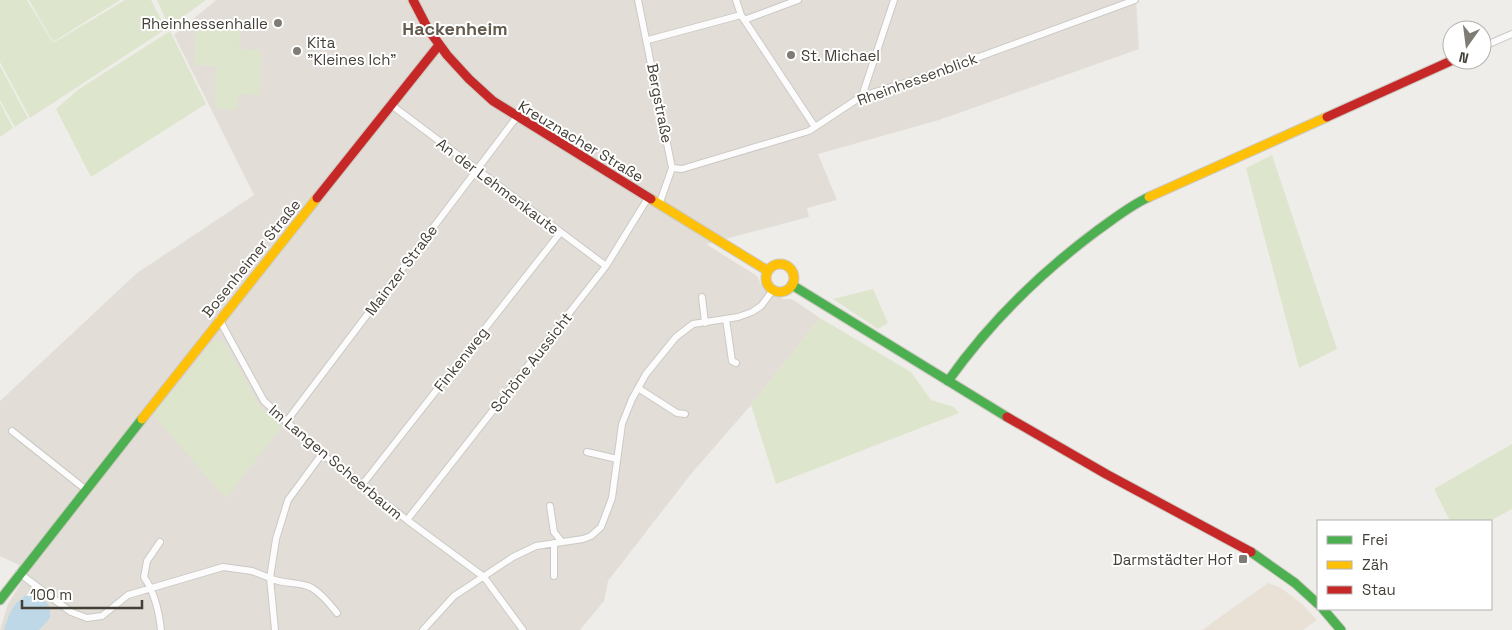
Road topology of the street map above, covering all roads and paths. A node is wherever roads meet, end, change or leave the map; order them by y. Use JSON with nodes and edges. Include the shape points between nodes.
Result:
{"nodes":[{"id":1,"x":413,"y":0,"type":"edge"},
{"id":2,"x":638,"y":0,"type":"edge"},
{"id":3,"x":736,"y":0,"type":"edge"},
{"id":4,"x":798,"y":0,"type":"edge"},
{"id":5,"x":894,"y":0,"type":"edge"},
{"id":6,"x":1135,"y":0,"type":"edge"},
{"id":7,"x":742,"y":18,"type":"junction"},
{"id":8,"x":1512,"y":34,"type":"edge"},
{"id":9,"x":648,"y":40,"type":"junction"},
{"id":10,"x":1492,"y":43,"type":"edge"},
{"id":11,"x":439,"y":45,"type":"junction"},
{"id":12,"x":1442,"y":65,"type":"edge"},
{"id":13,"x":862,"y":96,"type":"junction"},
{"id":14,"x":390,"y":104,"type":"junction"},
{"id":15,"x":516,"y":118,"type":"junction"},
{"id":16,"x":815,"y":127,"type":"junction"},
{"id":17,"x":672,"y":168,"type":"junction"},
{"id":18,"x":476,"y":170,"type":"junction"},
{"id":19,"x":648,"y":198,"type":"junction"},
{"id":20,"x":659,"y":205,"type":"junction"},
{"id":21,"x":560,"y":234,"type":"junction"},
{"id":22,"x":606,"y":266,"type":"junction"},
{"id":23,"x":768,"y":271,"type":"junction"},
{"id":24,"x":792,"y":285,"type":"junction"},
{"id":25,"x":773,"y":290,"type":"junction"},
{"id":26,"x":702,"y":297,"type":"dead end"},
{"id":27,"x":219,"y":319,"type":"junction"},
{"id":28,"x":726,"y":319,"type":"junction"},
{"id":29,"x":705,"y":323,"type":"junction"},
{"id":30,"x":736,"y":363,"type":"dead end"},
{"id":31,"x":948,"y":380,"type":"junction"},
{"id":32,"x":638,"y":388,"type":"junction"},
{"id":33,"x":685,"y":414,"type":"dead end"},
{"id":34,"x":286,"y":422,"type":"junction"},
{"id":35,"x":12,"y":431,"type":"dead end"},
{"id":36,"x":587,"y":452,"type":"dead end"},
{"id":37,"x":322,"y":454,"type":"junction"},
{"id":38,"x":617,"y":459,"type":"junction"},
{"id":39,"x":362,"y":485,"type":"junction"},
{"id":40,"x":85,"y":490,"type":"junction"},
{"id":41,"x":550,"y":506,"type":"dead end"},
{"id":42,"x":407,"y":520,"type":"junction"},
{"id":43,"x":160,"y":542,"type":"dead end"},
{"id":44,"x":562,"y":542,"type":"junction"},
{"id":45,"x":554,"y":543,"type":"junction"},
{"id":46,"x":19,"y":573,"type":"junction"},
{"id":47,"x":554,"y":576,"type":"dead end"},
{"id":48,"x":484,"y":577,"type":"junction"},
{"id":49,"x":270,"y":578,"type":"junction"},
{"id":50,"x":151,"y":587,"type":"junction"},
{"id":51,"x":0,"y":599,"type":"edge"},
{"id":52,"x":1317,"y":603,"type":"edge"},
{"id":53,"x":1323,"y":610,"type":"edge"},
{"id":54,"x":338,"y":613,"type":"dead end"},
{"id":55,"x":161,"y":630,"type":"edge"},
{"id":56,"x":275,"y":630,"type":"edge"},
{"id":57,"x":423,"y":630,"type":"edge"},
{"id":58,"x":522,"y":630,"type":"edge"},
{"id":59,"x":1341,"y":630,"type":"edge"}],
"edges":[{"from":1,"to":11,"type":"street","name":"Kreuznacher Straße"},
{"from":2,"to":9,"type":"street","name":"Bergstraße"},
{"from":3,"to":7,"type":"street"},
{"from":4,"to":7,"type":"street"},
{"from":5,"to":13,"type":"street"},
{"from":6,"to":13,"type":"street","name":"Rheinhessenblick","via":[[928,76]]},
{"from":7,"to":9,"type":"street"},
{"from":7,"to":16,"type":"street"},
{"from":8,"to":10,"type":"street"},
{"from":9,"to":17,"type":"street","name":"Bergstraße"},
{"from":11,"to":14,"type":"street","name":"Bosenheimer Straße"},
{"from":11,"to":15,"type":"street","name":"Kreuznacher Straße","via":[[471,83]]},
{"from":12,"to":31,"type":"street","via":[[1140,201],[1098,228],[1048,271],[973,346]]},
{"from":13,"to":16,"type":"street","name":"Rheinhessenblick"},
{"from":14,"to":18,"type":"street","name":"An der Lehmenkaute"},
{"from":14,"to":27,"type":"street","name":"Bosenheimer Straße"},
{"from":15,"to":18,"type":"street","name":"Mainzer Straße"},
{"from":15,"to":19,"type":"street","name":"Kreuznacher Straße"},
{"from":16,"to":17,"type":"street","name":"Rheinhessenblick","via":[[682,169]]},
{"from":17,"to":20,"type":"street","name":"Bergstraße"},
{"from":18,"to":21,"type":"street","name":"An der Lehmenkaute"},
{"from":18,"to":34,"type":"street","name":"Mainzer Straße"},
{"from":19,"to":20,"type":"street","name":"Kreuznacher Straße"},
{"from":19,"to":22,"type":"street","name":"Schöne Aussicht"},
{"from":20,"to":23,"type":"street","name":"Kreuznacher Straße"},
{"from":21,"to":22,"type":"street","name":"An der Lehmenkaute"},
{"from":21,"to":39,"type":"street","name":"Finkenweg"},
{"from":22,"to":42,"type":"street","name":"Schöne Aussicht"},
{"from":23,"to":24,"type":"street","via":[[775,265],[788,267],[793,275]]},
{"from":23,"to":25,"type":"street","via":[[767,282]]},
{"from":24,"to":25,"type":"street","via":[[784,291]]},
{"from":24,"to":31,"type":"street"},
{"from":25,"to":28,"type":"street","via":[[752,312]]},
{"from":26,"to":29,"type":"street"},
{"from":27,"to":34,"type":"street","name":"Im Langen Scheerbaum","via":[[264,401]]},
{"from":27,"to":40,"type":"street","name":"Bosenheimer Straße"},
{"from":28,"to":29,"type":"street"},
{"from":28,"to":30,"type":"street","via":[[732,361]]},
{"from":29,"to":32,"type":"street","via":[[693,324],[676,337]]},
{"from":31,"to":52,"type":"street","via":[[1094,468],[1249,550]]},
{"from":32,"to":33,"type":"street","via":[[677,414]]},
{"from":32,"to":38,"type":"street","via":[[622,424]]},
{"from":34,"to":37,"type":"street","name":"Im Langen Scheerbaum"},
{"from":35,"to":40,"type":"street"},
{"from":36,"to":38,"type":"street"},
{"from":37,"to":39,"type":"street","name":"Im Langen Scheerbaum"},
{"from":37,"to":49,"type":"street","via":[[288,500],[276,539]]},
{"from":38,"to":44,"type":"street","via":[[612,498],[601,527],[591,536]]},
{"from":39,"to":42,"type":"street","name":"Im Langen Scheerbaum"},
{"from":40,"to":46,"type":"street","name":"Bosenheimer Straße"},
{"from":41,"to":44,"type":"street","via":[[554,532]]},
{"from":42,"to":48,"type":"street","name":"Im Langen Scheerbaum"},
{"from":43,"to":50,"type":"street","via":[[147,561],[144,577]]},
{"from":44,"to":45,"type":"street"},
{"from":45,"to":47,"type":"street"},
{"from":45,"to":48,"type":"street","via":[[536,546],[513,557]]},
{"from":46,"to":50,"type":"street","via":[[71,612],[87,618],[102,616],[128,595]]},
{"from":46,"to":51,"type":"street","name":"Bosenheimer Straße"},
{"from":48,"to":57,"type":"street","via":[[454,596]]},
{"from":48,"to":58,"type":"street","name":"Im Langen Scheerbaum"},
{"from":49,"to":50,"type":"street","via":[[252,571],[223,567]]},
{"from":49,"to":54,"type":"street","via":[[279,583],[311,587]]},
{"from":49,"to":56,"type":"street"},
{"from":50,"to":55,"type":"street"},
{"from":53,"to":59,"type":"street"}]}
